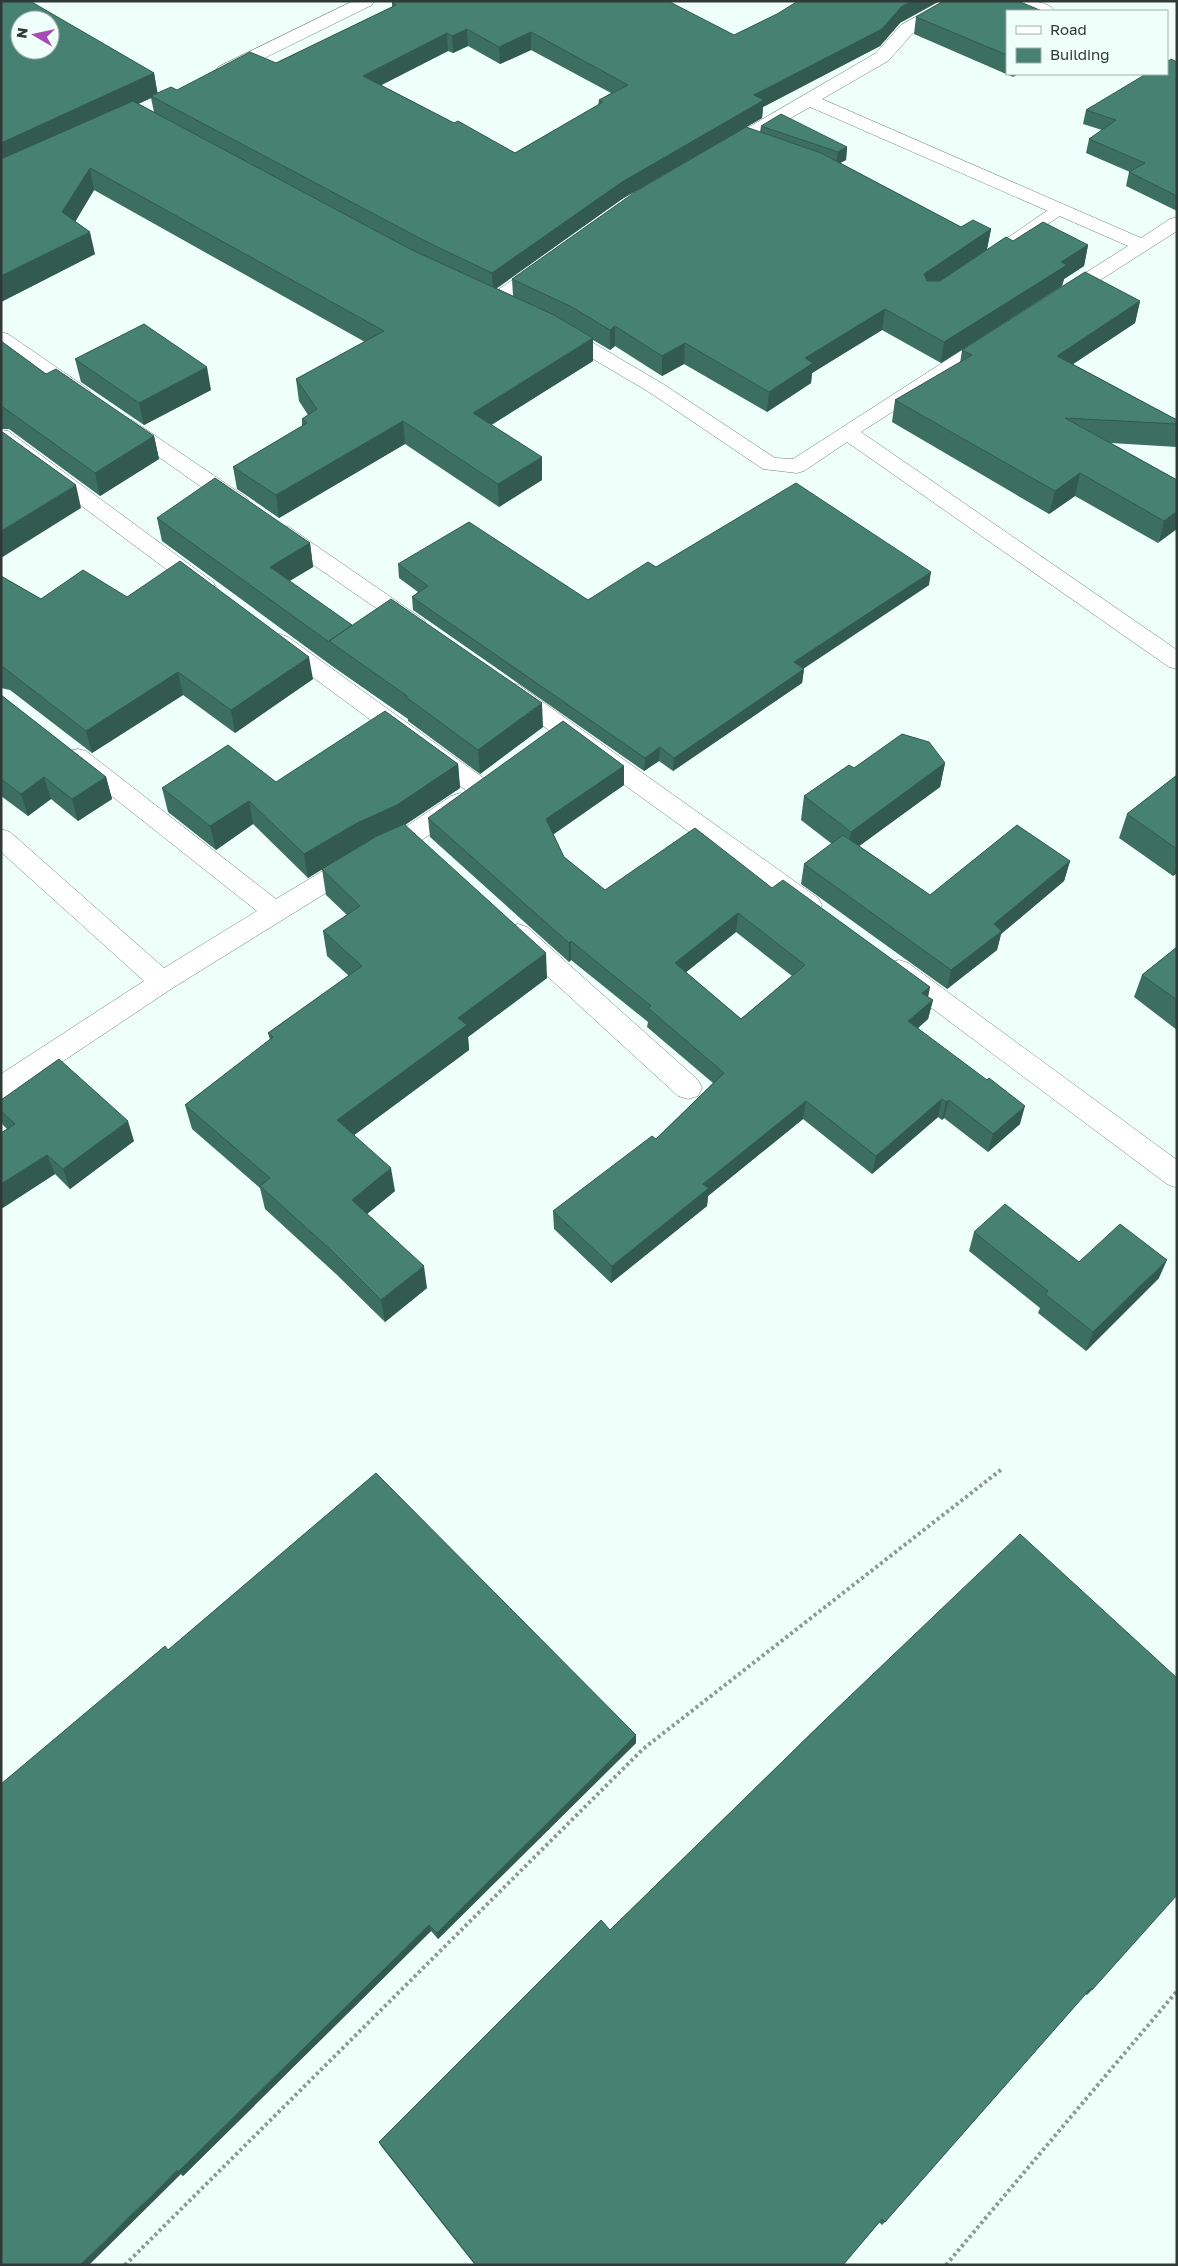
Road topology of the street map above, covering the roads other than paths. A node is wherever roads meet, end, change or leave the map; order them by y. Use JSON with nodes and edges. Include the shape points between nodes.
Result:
{"nodes":[{"id":1,"x":366,"y":1,"type":"edge"},
{"id":2,"x":956,"y":1,"type":"edge"},
{"id":3,"x":1023,"y":1,"type":"edge"},
{"id":4,"x":1045,"y":10,"type":"edge"},
{"id":5,"x":210,"y":77,"type":"edge"},
{"id":6,"x":808,"y":99,"type":"junction"},
{"id":7,"x":740,"y":139,"type":"junction"},
{"id":8,"x":758,"y":145,"type":"edge"},
{"id":9,"x":706,"y":160,"type":"edge"},
{"id":10,"x":1060,"y":210,"type":"junction"},
{"id":11,"x":1177,"y":223,"type":"edge"},
{"id":12,"x":1142,"y":245,"type":"junction"},
{"id":13,"x":562,"y":255,"type":"edge"},
{"id":14,"x":971,"y":269,"type":"edge"},
{"id":15,"x":496,"y":300,"type":"edge"},
{"id":16,"x":1049,"y":304,"type":"edge"},
{"id":17,"x":546,"y":324,"type":"edge"},
{"id":18,"x":1007,"y":330,"type":"edge"},
{"id":19,"x":1,"y":338,"type":"edge"},
{"id":20,"x":847,"y":432,"type":"junction"},
{"id":21,"x":7,"y":448,"type":"edge"},
{"id":22,"x":224,"y":601,"type":"edge"},
{"id":23,"x":264,"y":630,"type":"edge"},
{"id":24,"x":433,"y":637,"type":"edge"},
{"id":25,"x":1177,"y":661,"type":"edge"},
{"id":26,"x":490,"y":676,"type":"edge"},
{"id":27,"x":563,"y":727,"type":"junction"},
{"id":28,"x":540,"y":743,"type":"edge"},
{"id":29,"x":64,"y":746,"type":"edge"},
{"id":30,"x":1,"y":838,"type":"edge"},
{"id":31,"x":275,"y":912,"type":"junction"},
{"id":32,"x":498,"y":916,"type":"edge"},
{"id":33,"x":826,"y":917,"type":"edge"},
{"id":34,"x":881,"y":957,"type":"edge"},
{"id":35,"x":162,"y":982,"type":"junction"},
{"id":36,"x":1,"y":1088,"type":"edge"},
{"id":37,"x":688,"y":1088,"type":"dead end"},
{"id":38,"x":1177,"y":1176,"type":"edge"}],
"edges":[{"from":1,"to":5,"type":"street"},
{"from":2,"to":6,"type":"street","via":[[907,29],[882,57]]},
{"from":3,"to":4,"type":"street"},
{"from":6,"to":7,"type":"street"},
{"from":6,"to":10,"type":"street"},
{"from":7,"to":8,"type":"lane"},
{"from":7,"to":9,"type":"street"},
{"from":10,"to":12,"type":"street"},
{"from":10,"to":14,"type":"lane"},
{"from":11,"to":12,"type":"street"},
{"from":12,"to":16,"type":"street"},
{"from":13,"to":15,"type":"street"},
{"from":17,"to":20,"type":"street","via":[[656,388],[770,464],[797,466]]},
{"from":18,"to":20,"type":"street"},
{"from":19,"to":24,"type":"street"},
{"from":20,"to":25,"type":"street"},
{"from":21,"to":22,"type":"street"},
{"from":23,"to":31,"type":"street","via":[[487,782],[417,842],[370,854]]},
{"from":26,"to":27,"type":"street"},
{"from":27,"to":28,"type":"street"},
{"from":27,"to":33,"type":"street"},
{"from":29,"to":31,"type":"street"},
{"from":30,"to":35,"type":"street"},
{"from":31,"to":35,"type":"street"},
{"from":32,"to":37,"type":"street"},
{"from":34,"to":38,"type":"street"},
{"from":35,"to":36,"type":"street"}]}
